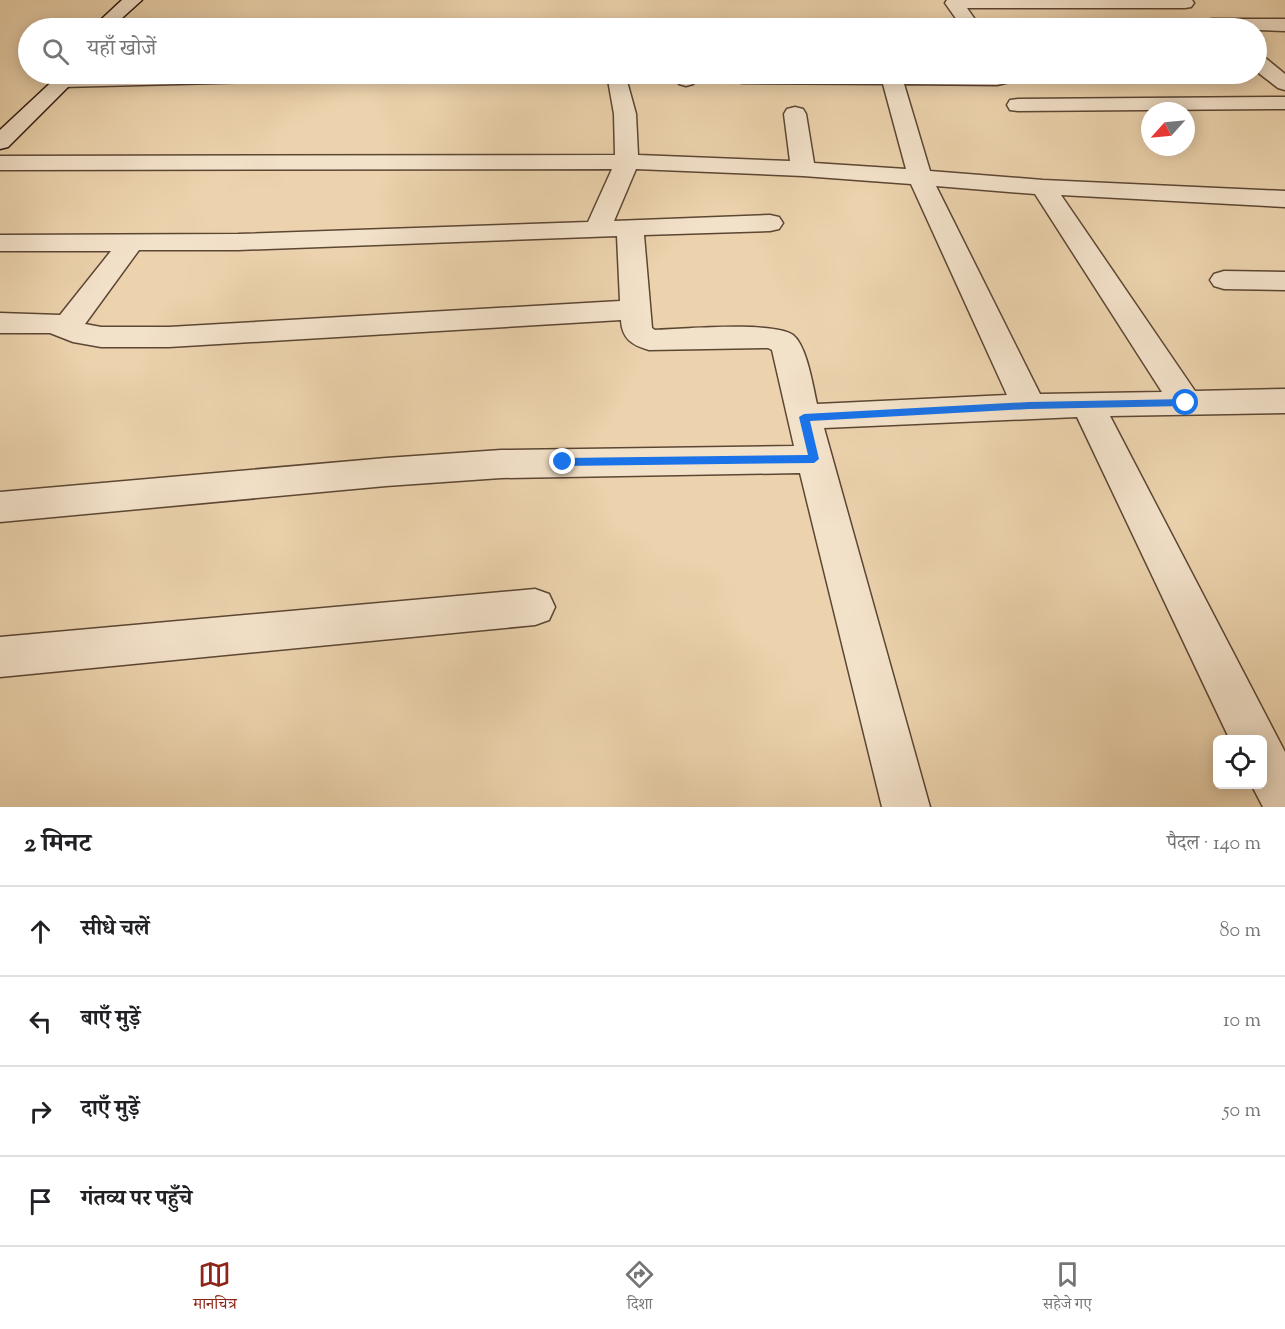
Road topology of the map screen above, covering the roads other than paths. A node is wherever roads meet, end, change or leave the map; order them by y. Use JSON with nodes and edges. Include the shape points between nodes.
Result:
{"nodes":[{"id":1,"x":133,"y":0,"type":"edge"},
{"id":2,"x":150,"y":0,"type":"edge"},
{"id":3,"x":1184,"y":2,"type":"edge"},
{"id":4,"x":112,"y":18,"type":"edge"},
{"id":5,"x":131,"y":18,"type":"edge"},
{"id":6,"x":965,"y":18,"type":"edge"},
{"id":7,"x":1204,"y":18,"type":"edge"},
{"id":8,"x":1285,"y":25,"type":"edge"},
{"id":9,"x":1267,"y":26,"type":"edge"},
{"id":10,"x":1267,"y":69,"type":"edge"},
{"id":11,"x":51,"y":84,"type":"edge"},
{"id":12,"x":54,"y":84,"type":"edge"},
{"id":13,"x":618,"y":84,"type":"edge"},
{"id":14,"x":894,"y":84,"type":"edge"},
{"id":15,"x":1285,"y":84,"type":"edge"},
{"id":16,"x":1285,"y":103,"type":"edge"},
{"id":17,"x":1018,"y":105,"type":"dead end"},
{"id":18,"x":795,"y":114,"type":"dead end"},
{"id":19,"x":0,"y":120,"type":"edge"},
{"id":20,"x":0,"y":142,"type":"edge"},
{"id":21,"x":627,"y":162,"type":"junction"},
{"id":22,"x":0,"y":163,"type":"edge"},
{"id":23,"x":803,"y":169,"type":"junction"},
{"id":24,"x":920,"y":178,"type":"junction"},
{"id":25,"x":1043,"y":187,"type":"junction"},
{"id":26,"x":1285,"y":198,"type":"edge"},
{"id":27,"x":770,"y":223,"type":"dead end"},
{"id":28,"x":598,"y":228,"type":"junction"},
{"id":29,"x":630,"y":228,"type":"junction"},
{"id":30,"x":0,"y":243,"type":"edge"},
{"id":31,"x":129,"y":244,"type":"junction"},
{"id":32,"x":1224,"y":280,"type":"dead end"},
{"id":33,"x":1285,"y":281,"type":"edge"},
{"id":34,"x":635,"y":310,"type":"junction"},
{"id":35,"x":0,"y":323,"type":"edge"},
{"id":36,"x":67,"y":327,"type":"junction"},
{"id":37,"x":1186,"y":403,"type":"junction"},
{"id":38,"x":1087,"y":405,"type":"junction"},
{"id":39,"x":1029,"y":406,"type":"junction"},
{"id":40,"x":1281,"y":408,"type":"edge"},
{"id":41,"x":804,"y":417,"type":"junction"},
{"id":42,"x":814,"y":459,"type":"junction"},
{"id":43,"x":4,"y":514,"type":"edge"},
{"id":44,"x":535,"y":607,"type":"dead end"},
{"id":45,"x":0,"y":657,"type":"edge"},
{"id":46,"x":1252,"y":735,"type":"edge"},
{"id":47,"x":1267,"y":764,"type":"edge"},
{"id":48,"x":1285,"y":801,"type":"edge"},
{"id":49,"x":906,"y":807,"type":"edge"}],
"edges":[{"from":1,"to":4,"type":"street"},
{"from":2,"to":5,"type":"street"},
{"from":3,"to":6,"type":"street","via":[[954,3]]},
{"from":3,"to":7,"type":"street"},
{"from":8,"to":9,"type":"street"},
{"from":10,"to":15,"type":"street"},
{"from":11,"to":19,"type":"street"},
{"from":12,"to":20,"type":"street"},
{"from":13,"to":21,"type":"street","via":[[625,114]]},
{"from":14,"to":24,"type":"street"},
{"from":16,"to":17,"type":"street"},
{"from":18,"to":23,"type":"street"},
{"from":21,"to":22,"type":"street"},
{"from":21,"to":23,"type":"street"},
{"from":21,"to":28,"type":"street"},
{"from":23,"to":24,"type":"street"},
{"from":24,"to":25,"type":"street"},
{"from":24,"to":39,"type":"street"},
{"from":25,"to":26,"type":"street"},
{"from":25,"to":37,"type":"street"},
{"from":27,"to":29,"type":"street"},
{"from":28,"to":29,"type":"street"},
{"from":28,"to":31,"type":"street"},
{"from":29,"to":34,"type":"street"},
{"from":30,"to":31,"type":"street"},
{"from":31,"to":36,"type":"street"},
{"from":32,"to":33,"type":"street"},
{"from":34,"to":36,"type":"street","via":[[170,338],[84,335]]},
{"from":34,"to":41,"type":"street","via":[[637,332],[645,339],[772,338],[783,343]]},
{"from":35,"to":36,"type":"street","via":[[40,322]]},
{"from":37,"to":38,"type":"street"},
{"from":37,"to":40,"type":"street"},
{"from":38,"to":39,"type":"street"},
{"from":38,"to":46,"type":"street"},
{"from":39,"to":41,"type":"street"},
{"from":41,"to":42,"type":"street"},
{"from":42,"to":43,"type":"street","via":[[501,464],[386,472]]},
{"from":42,"to":49,"type":"street"},
{"from":44,"to":45,"type":"street"},
{"from":47,"to":48,"type":"street"}]}
